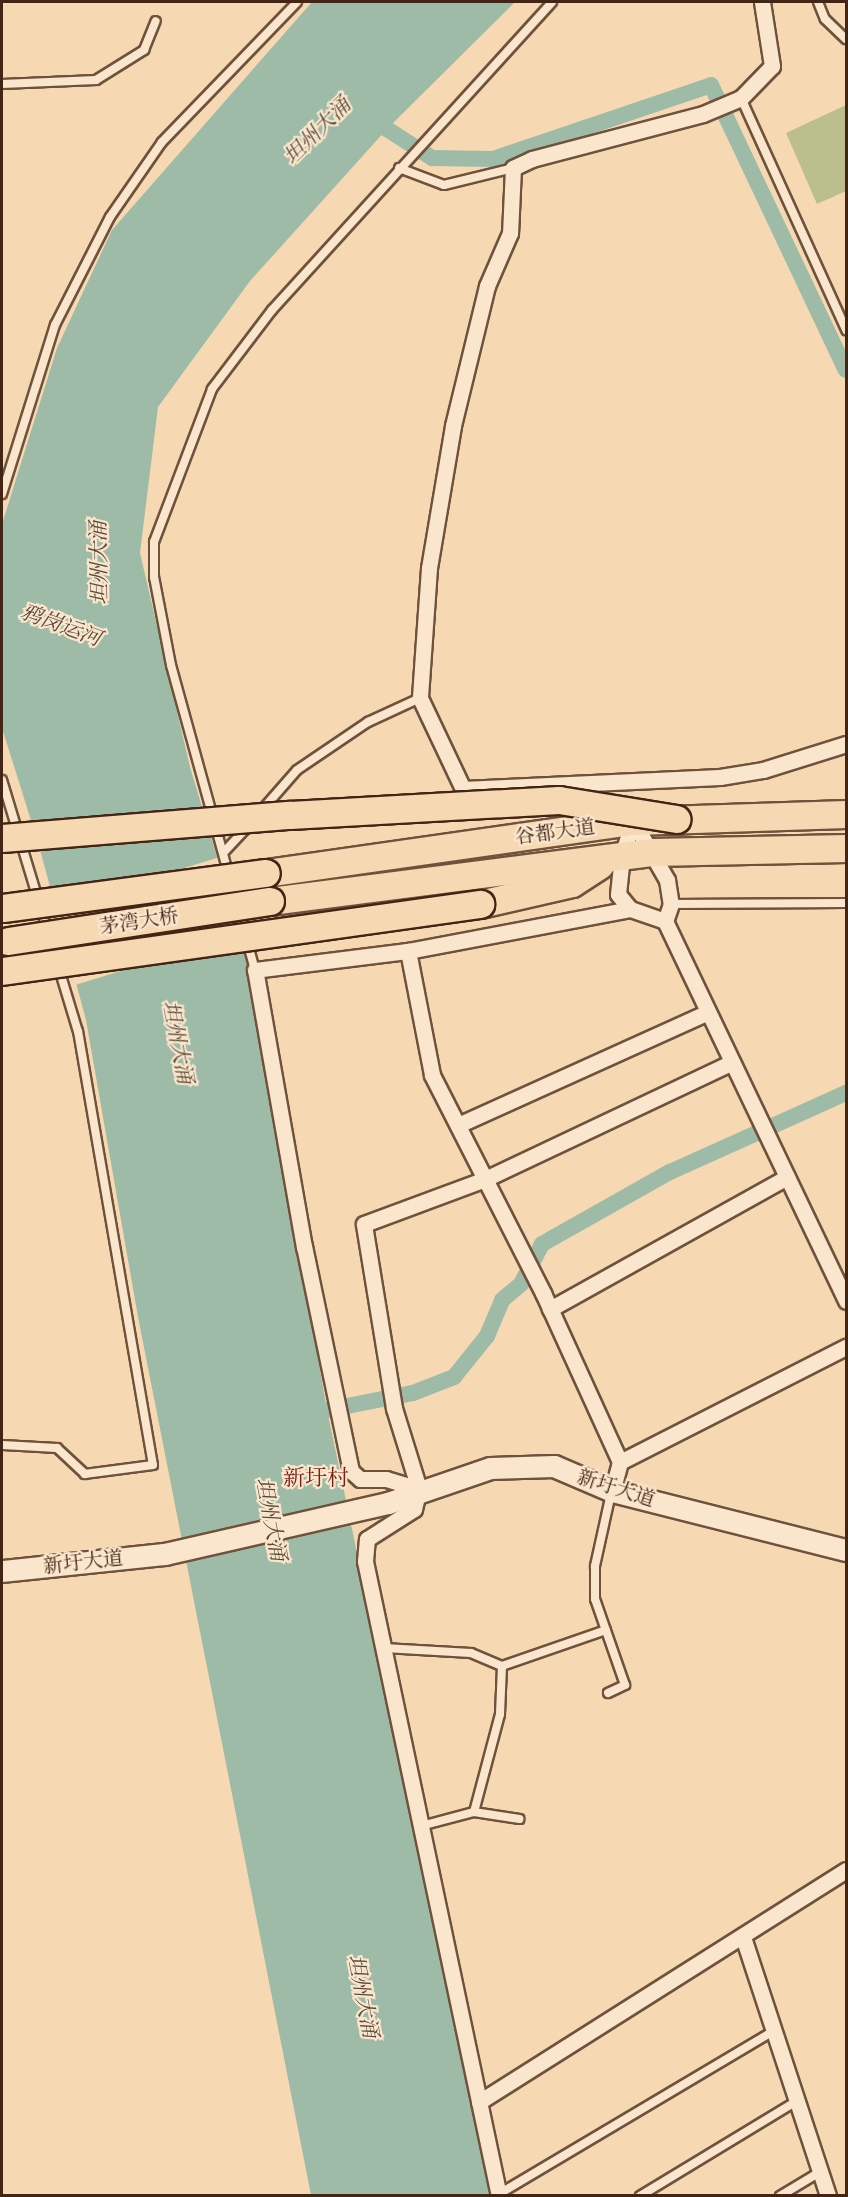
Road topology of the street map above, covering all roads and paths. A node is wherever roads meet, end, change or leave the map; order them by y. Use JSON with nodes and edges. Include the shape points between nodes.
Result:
{"nodes":[{"id":1,"x":297,"y":2,"type":"edge"},
{"id":2,"x":552,"y":2,"type":"edge"},
{"id":3,"x":762,"y":2,"type":"edge"},
{"id":4,"x":818,"y":2,"type":"edge"},
{"id":5,"x":156,"y":21,"type":"dead end"},
{"id":6,"x":846,"y":39,"type":"edge"},
{"id":7,"x":2,"y":84,"type":"edge"},
{"id":8,"x":741,"y":98,"type":"junction"},
{"id":9,"x":399,"y":168,"type":"junction"},
{"id":10,"x":513,"y":168,"type":"junction"},
{"id":11,"x":846,"y":330,"type":"edge"},
{"id":12,"x":2,"y":494,"type":"edge"},
{"id":13,"x":420,"y":698,"type":"junction"},
{"id":14,"x":846,"y":744,"type":"edge"},
{"id":15,"x":2,"y":780,"type":"edge"},
{"id":16,"x":846,"y":814,"type":"edge"},
{"id":17,"x":676,"y":819,"type":"junction"},
{"id":18,"x":633,"y":822,"type":"junction"},
{"id":19,"x":2,"y":838,"type":"edge"},
{"id":20,"x":846,"y":848,"type":"edge"},
{"id":21,"x":224,"y":852,"type":"junction"},
{"id":22,"x":653,"y":852,"type":"junction"},
{"id":23,"x":615,"y":858,"type":"junction"},
{"id":24,"x":266,"y":873,"type":"joint"},
{"id":25,"x":270,"y":901,"type":"joint"},
{"id":26,"x":846,"y":903,"type":"edge"},
{"id":27,"x":671,"y":904,"type":"junction"},
{"id":28,"x":2,"y":908,"type":"edge"},
{"id":29,"x":630,"y":909,"type":"junction"},
{"id":30,"x":665,"y":921,"type":"junction"},
{"id":31,"x":4,"y":942,"type":"edge"},
{"id":32,"x":408,"y":951,"type":"junction"},
{"id":33,"x":255,"y":970,"type":"junction"},
{"id":34,"x":2,"y":971,"type":"edge"},
{"id":35,"x":708,"y":1012,"type":"junction"},
{"id":36,"x":732,"y":1062,"type":"junction"},
{"id":37,"x":458,"y":1125,"type":"junction"},
{"id":38,"x":787,"y":1177,"type":"junction"},
{"id":39,"x":485,"y":1179,"type":"junction"},
{"id":40,"x":846,"y":1301,"type":"edge"},
{"id":41,"x":550,"y":1309,"type":"junction"},
{"id":42,"x":846,"y":1347,"type":"edge"},
{"id":43,"x":2,"y":1444,"type":"edge"},
{"id":44,"x":620,"y":1462,"type":"junction"},
{"id":45,"x":419,"y":1489,"type":"junction"},
{"id":46,"x":612,"y":1491,"type":"junction"},
{"id":47,"x":846,"y":1550,"type":"edge"},
{"id":48,"x":2,"y":1571,"type":"edge"},
{"id":49,"x":606,"y":1630,"type":"junction"},
{"id":50,"x":384,"y":1648,"type":"junction"},
{"id":51,"x":502,"y":1666,"type":"junction"},
{"id":52,"x":608,"y":1693,"type":"dead end"},
{"id":53,"x":474,"y":1812,"type":"junction"},
{"id":54,"x":519,"y":1819,"type":"dead end"},
{"id":55,"x":421,"y":1827,"type":"junction"},
{"id":56,"x":846,"y":1870,"type":"edge"},
{"id":57,"x":743,"y":1937,"type":"junction"},
{"id":58,"x":774,"y":2031,"type":"junction"},
{"id":59,"x":797,"y":2101,"type":"junction"},
{"id":60,"x":479,"y":2102,"type":"junction"},
{"id":61,"x":820,"y":2172,"type":"junction"},
{"id":62,"x":499,"y":2195,"type":"edge"},
{"id":63,"x":640,"y":2196,"type":"edge"},
{"id":64,"x":780,"y":2196,"type":"edge"},
{"id":65,"x":828,"y":2196,"type":"edge"}],
"edges":[{"from":1,"to":12,"type":"lane","via":[[162,141],[110,217],[55,325]]},
{"from":2,"to":9,"type":"lane"},
{"from":3,"to":8,"type":"street","via":[[772,66]]},
{"from":4,"to":6,"type":"lane","via":[[825,19]]},
{"from":5,"to":7,"type":"lane","via":[[144,50],[96,80]]},
{"from":8,"to":10,"type":"street","via":[[703,114],[532,159]]},
{"from":8,"to":11,"type":"lane"},
{"from":9,"to":10,"type":"lane","via":[[444,184]]},
{"from":9,"to":21,"type":"lane","via":[[272,310],[212,389],[154,542],[154,577],[171,665]]},
{"from":10,"to":13,"type":"street","via":[[510,233],[488,286],[453,426],[429,568]]},
{"from":13,"to":14,"type":"street","via":[[463,789],[720,777],[763,770]]},
{"from":13,"to":21,"type":"lane","via":[[368,722],[297,770]]},
{"from":15,"to":43,"type":"lane","via":[[78,1031],[153,1466],[85,1474],[57,1448]]},
{"from":16,"to":17,"type":"highway","name":"谷都大道"},
{"from":17,"to":18,"type":"highway","name":"谷都大道"},
{"from":17,"to":19,"type":"highway","bridge":true,"via":[[559,800],[290,815]]},
{"from":18,"to":22,"type":"street"},
{"from":18,"to":23,"type":"street"},
{"from":18,"to":24,"type":"highway","name":"谷都大道"},
{"from":20,"to":22,"type":"highway","name":"谷都大道"},
{"from":21,"to":33,"type":"lane"},
{"from":22,"to":23,"type":"highway","name":"谷都大道"},
{"from":22,"to":27,"type":"street","via":[[667,880]]},
{"from":23,"to":25,"type":"highway","name":"谷都大道"},
{"from":23,"to":29,"type":"street","via":[[618,894]]},
{"from":23,"to":34,"type":"highway","bridge":true,"via":[[572,883],[480,903]]},
{"from":24,"to":28,"type":"highway","name":"茅湾大桥","bridge":true},
{"from":25,"to":31,"type":"highway","name":"茅湾大桥","bridge":true},
{"from":26,"to":27,"type":"lane"},
{"from":27,"to":30,"type":"street"},
{"from":29,"to":30,"type":"street"},
{"from":29,"to":32,"type":"street"},
{"from":30,"to":35,"type":"street"},
{"from":32,"to":33,"type":"street"},
{"from":32,"to":37,"type":"street","via":[[423,1043]]},
{"from":33,"to":45,"type":"street","via":[[304,1247],[351,1472],[360,1479],[386,1479]]},
{"from":35,"to":36,"type":"street"},
{"from":35,"to":37,"type":"street"},
{"from":36,"to":38,"type":"street"},
{"from":36,"to":39,"type":"street"},
{"from":37,"to":39,"type":"street"},
{"from":38,"to":40,"type":"street"},
{"from":38,"to":41,"type":"street"},
{"from":39,"to":41,"type":"street"},
{"from":39,"to":45,"type":"street","via":[[364,1224],[394,1408]]},
{"from":41,"to":44,"type":"street"},
{"from":42,"to":44,"type":"street"},
{"from":44,"to":46,"type":"street"},
{"from":45,"to":46,"type":"street","name":"新圩大道","via":[[490,1468],[554,1466]]},
{"from":45,"to":48,"type":"street","name":"新圩大道","via":[[388,1503],[165,1554]]},
{"from":45,"to":50,"type":"street","via":[[414,1509],[368,1539],[365,1561]]},
{"from":46,"to":47,"type":"street","name":"新圩大道"},
{"from":46,"to":49,"type":"lane","via":[[594,1566],[595,1599]]},
{"from":49,"to":51,"type":"lane"},
{"from":49,"to":52,"type":"lane","via":[[625,1685]]},
{"from":50,"to":51,"type":"lane","via":[[471,1653]]},
{"from":50,"to":55,"type":"street"},
{"from":51,"to":53,"type":"lane","via":[[500,1714]]},
{"from":53,"to":54,"type":"lane"},
{"from":53,"to":55,"type":"lane"},
{"from":55,"to":60,"type":"street"},
{"from":56,"to":57,"type":"street"},
{"from":57,"to":58,"type":"street"},
{"from":57,"to":60,"type":"street"},
{"from":58,"to":59,"type":"street"},
{"from":58,"to":62,"type":"lane"},
{"from":59,"to":61,"type":"street"},
{"from":59,"to":63,"type":"lane"},
{"from":60,"to":62,"type":"street"},
{"from":61,"to":64,"type":"lane"},
{"from":61,"to":65,"type":"street"}]}
